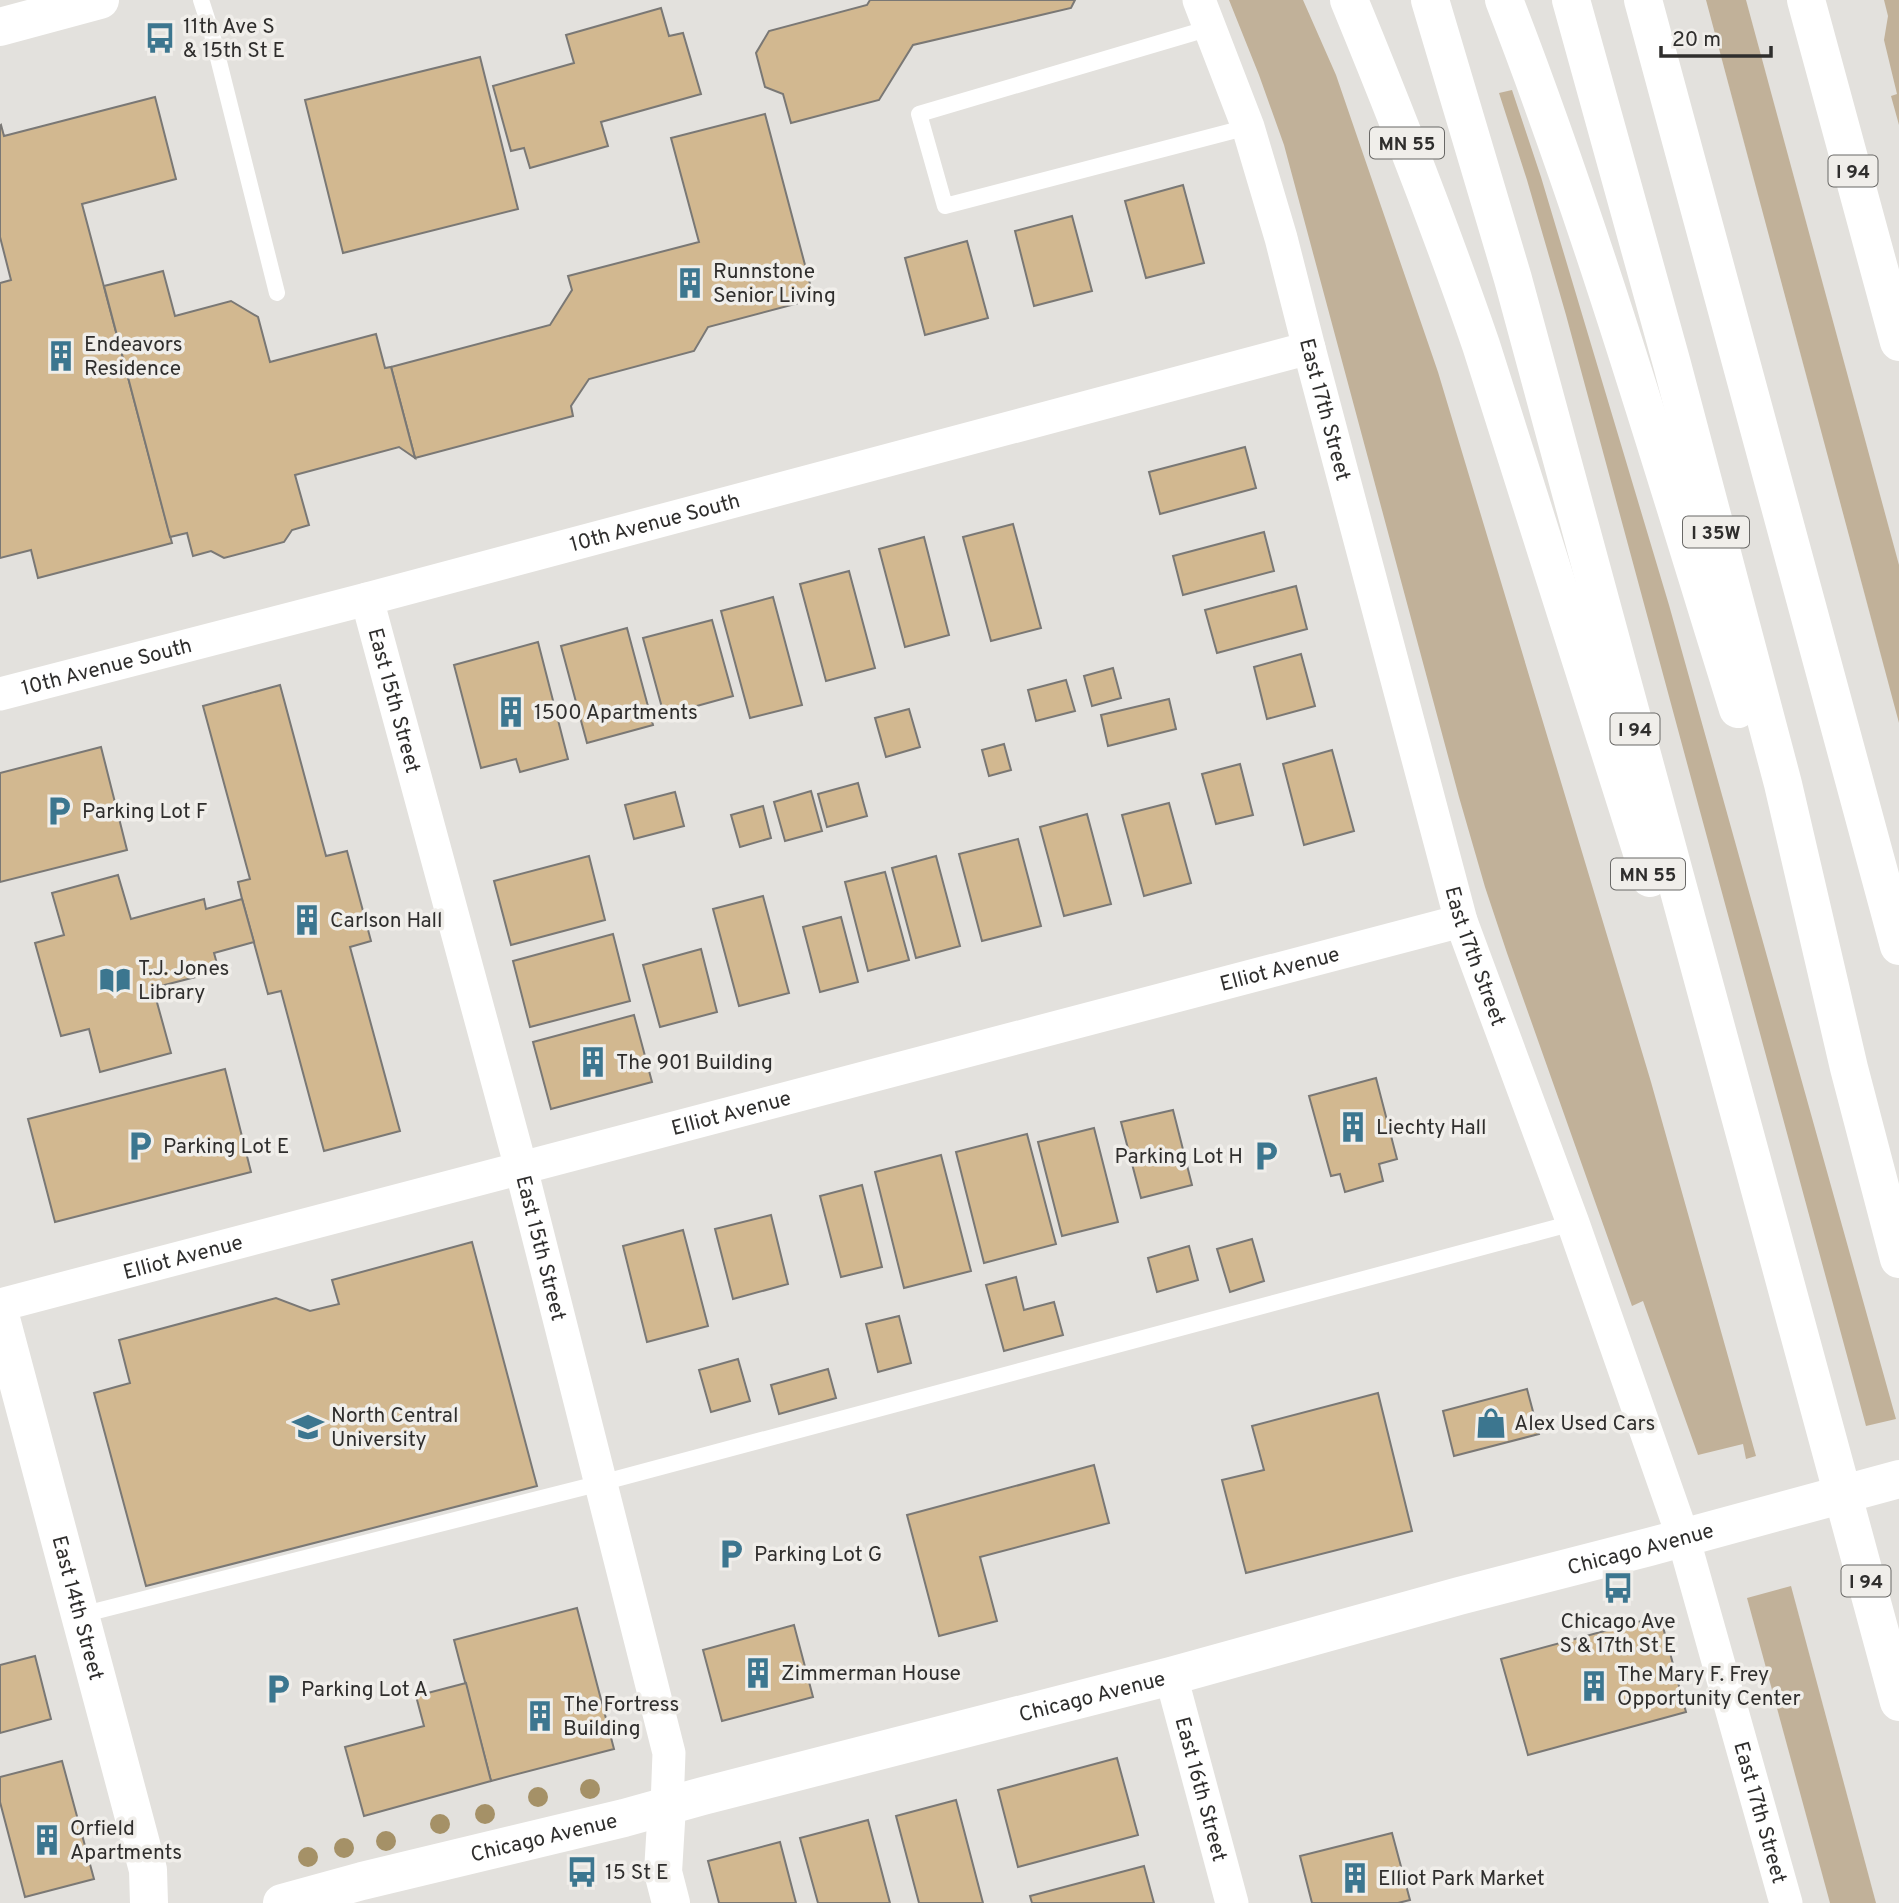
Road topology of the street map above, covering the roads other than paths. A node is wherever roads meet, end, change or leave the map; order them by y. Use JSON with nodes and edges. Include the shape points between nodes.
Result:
{"nodes":[{"id":1,"x":100,"y":0,"type":"edge"},
{"id":2,"x":201,"y":0,"type":"edge"},
{"id":3,"x":1349,"y":0,"type":"edge"},
{"id":4,"x":1430,"y":0,"type":"edge"},
{"id":5,"x":1504,"y":0,"type":"edge"},
{"id":6,"x":1571,"y":0,"type":"edge"},
{"id":7,"x":1643,"y":0,"type":"edge"},
{"id":8,"x":1806,"y":0,"type":"edge"},
{"id":9,"x":1205,"y":14,"type":"edge"},
{"id":10,"x":0,"y":27,"type":"edge"},
{"id":11,"x":1248,"y":127,"type":"junction"},
{"id":12,"x":277,"y":293,"type":"dead end"},
{"id":13,"x":1899,"y":342,"type":"edge"},
{"id":14,"x":1309,"y":348,"type":"junction"},
{"id":15,"x":367,"y":599,"type":"junction"},
{"id":16,"x":0,"y":694,"type":"edge"},
{"id":17,"x":1461,"y":921,"type":"junction"},
{"id":18,"x":1899,"y":946,"type":"edge"},
{"id":19,"x":1849,"y":1068,"type":"junction"},
{"id":20,"x":520,"y":1168,"type":"junction"},
{"id":21,"x":1573,"y":1223,"type":"junction"},
{"id":22,"x":1899,"y":1259,"type":"edge"},
{"id":23,"x":0,"y":1306,"type":"edge"},
{"id":24,"x":0,"y":1315,"type":"edge"},
{"id":25,"x":1834,"y":1460,"type":"junction"},
{"id":26,"x":1899,"y":1479,"type":"edge"},
{"id":27,"x":601,"y":1483,"type":"junction"},
{"id":28,"x":1683,"y":1537,"type":"junction"},
{"id":29,"x":81,"y":1615,"type":"junction"},
{"id":30,"x":1171,"y":1676,"type":"junction"},
{"id":31,"x":1899,"y":1702,"type":"edge"},
{"id":32,"x":667,"y":1807,"type":"junction"},
{"id":33,"x":149,"y":1903,"type":"edge"},
{"id":34,"x":282,"y":1903,"type":"edge"},
{"id":35,"x":671,"y":1903,"type":"edge"},
{"id":36,"x":1232,"y":1903,"type":"edge"},
{"id":37,"x":1786,"y":1903,"type":"edge"}],
"edges":[{"from":1,"to":10,"type":"main road"},
{"from":2,"to":12,"type":"lane"},
{"from":3,"to":25,"type":"main road","number":"MN 55","via":[[1481,345]]},
{"from":4,"to":25,"type":"main road","number":"I 94","via":[[1513,279]]},
{"from":5,"to":19,"type":"main road","via":[[1605,281]]},
{"from":6,"to":19,"type":"main road","number":"I 35W","via":[[1783,784]]},
{"from":7,"to":18,"type":"main road"},
{"from":8,"to":13,"type":"main road","number":"I 94"},
{"from":9,"to":11,"type":"street","name":"East 17th Street"},
{"from":9,"to":11,"type":"lane","via":[[919,114],[944,206]]},
{"from":11,"to":14,"type":"street","name":"East 17th Street"},
{"from":14,"to":15,"type":"street","name":"10th Avenue South"},
{"from":14,"to":17,"type":"street","name":"East 17th Street"},
{"from":15,"to":16,"type":"street","name":"10th Avenue South"},
{"from":15,"to":20,"type":"street","name":"East 15th Street"},
{"from":17,"to":20,"type":"street","name":"Elliot Avenue"},
{"from":17,"to":21,"type":"street","name":"East 17th Street"},
{"from":19,"to":22,"type":"main road","number":"I 35W"},
{"from":20,"to":23,"type":"street","name":"Elliot Avenue"},
{"from":20,"to":27,"type":"street","name":"East 15th Street"},
{"from":21,"to":27,"type":"lane"},
{"from":21,"to":28,"type":"street","name":"East 17th Street"},
{"from":24,"to":29,"type":"main road","name":"East 14th Street"},
{"from":25,"to":31,"type":"main road","number":"I 94"},
{"from":26,"to":28,"type":"main road","name":"Chicago Avenue"},
{"from":27,"to":29,"type":"lane"},
{"from":27,"to":32,"type":"street","name":"East 15th Street","via":[[669,1753]]},
{"from":28,"to":30,"type":"main road","name":"Chicago Avenue"},
{"from":28,"to":37,"type":"street","name":"East 17th Street"},
{"from":29,"to":33,"type":"main road","name":"East 14th Street","via":[[148,1870]]},
{"from":30,"to":32,"type":"main road","name":"Chicago Avenue"},
{"from":30,"to":36,"type":"street","name":"East 16th Street"},
{"from":32,"to":34,"type":"main road","name":"Chicago Avenue"},
{"from":32,"to":35,"type":"main road","name":"East 15th Street","via":[[663,1872]]}]}
